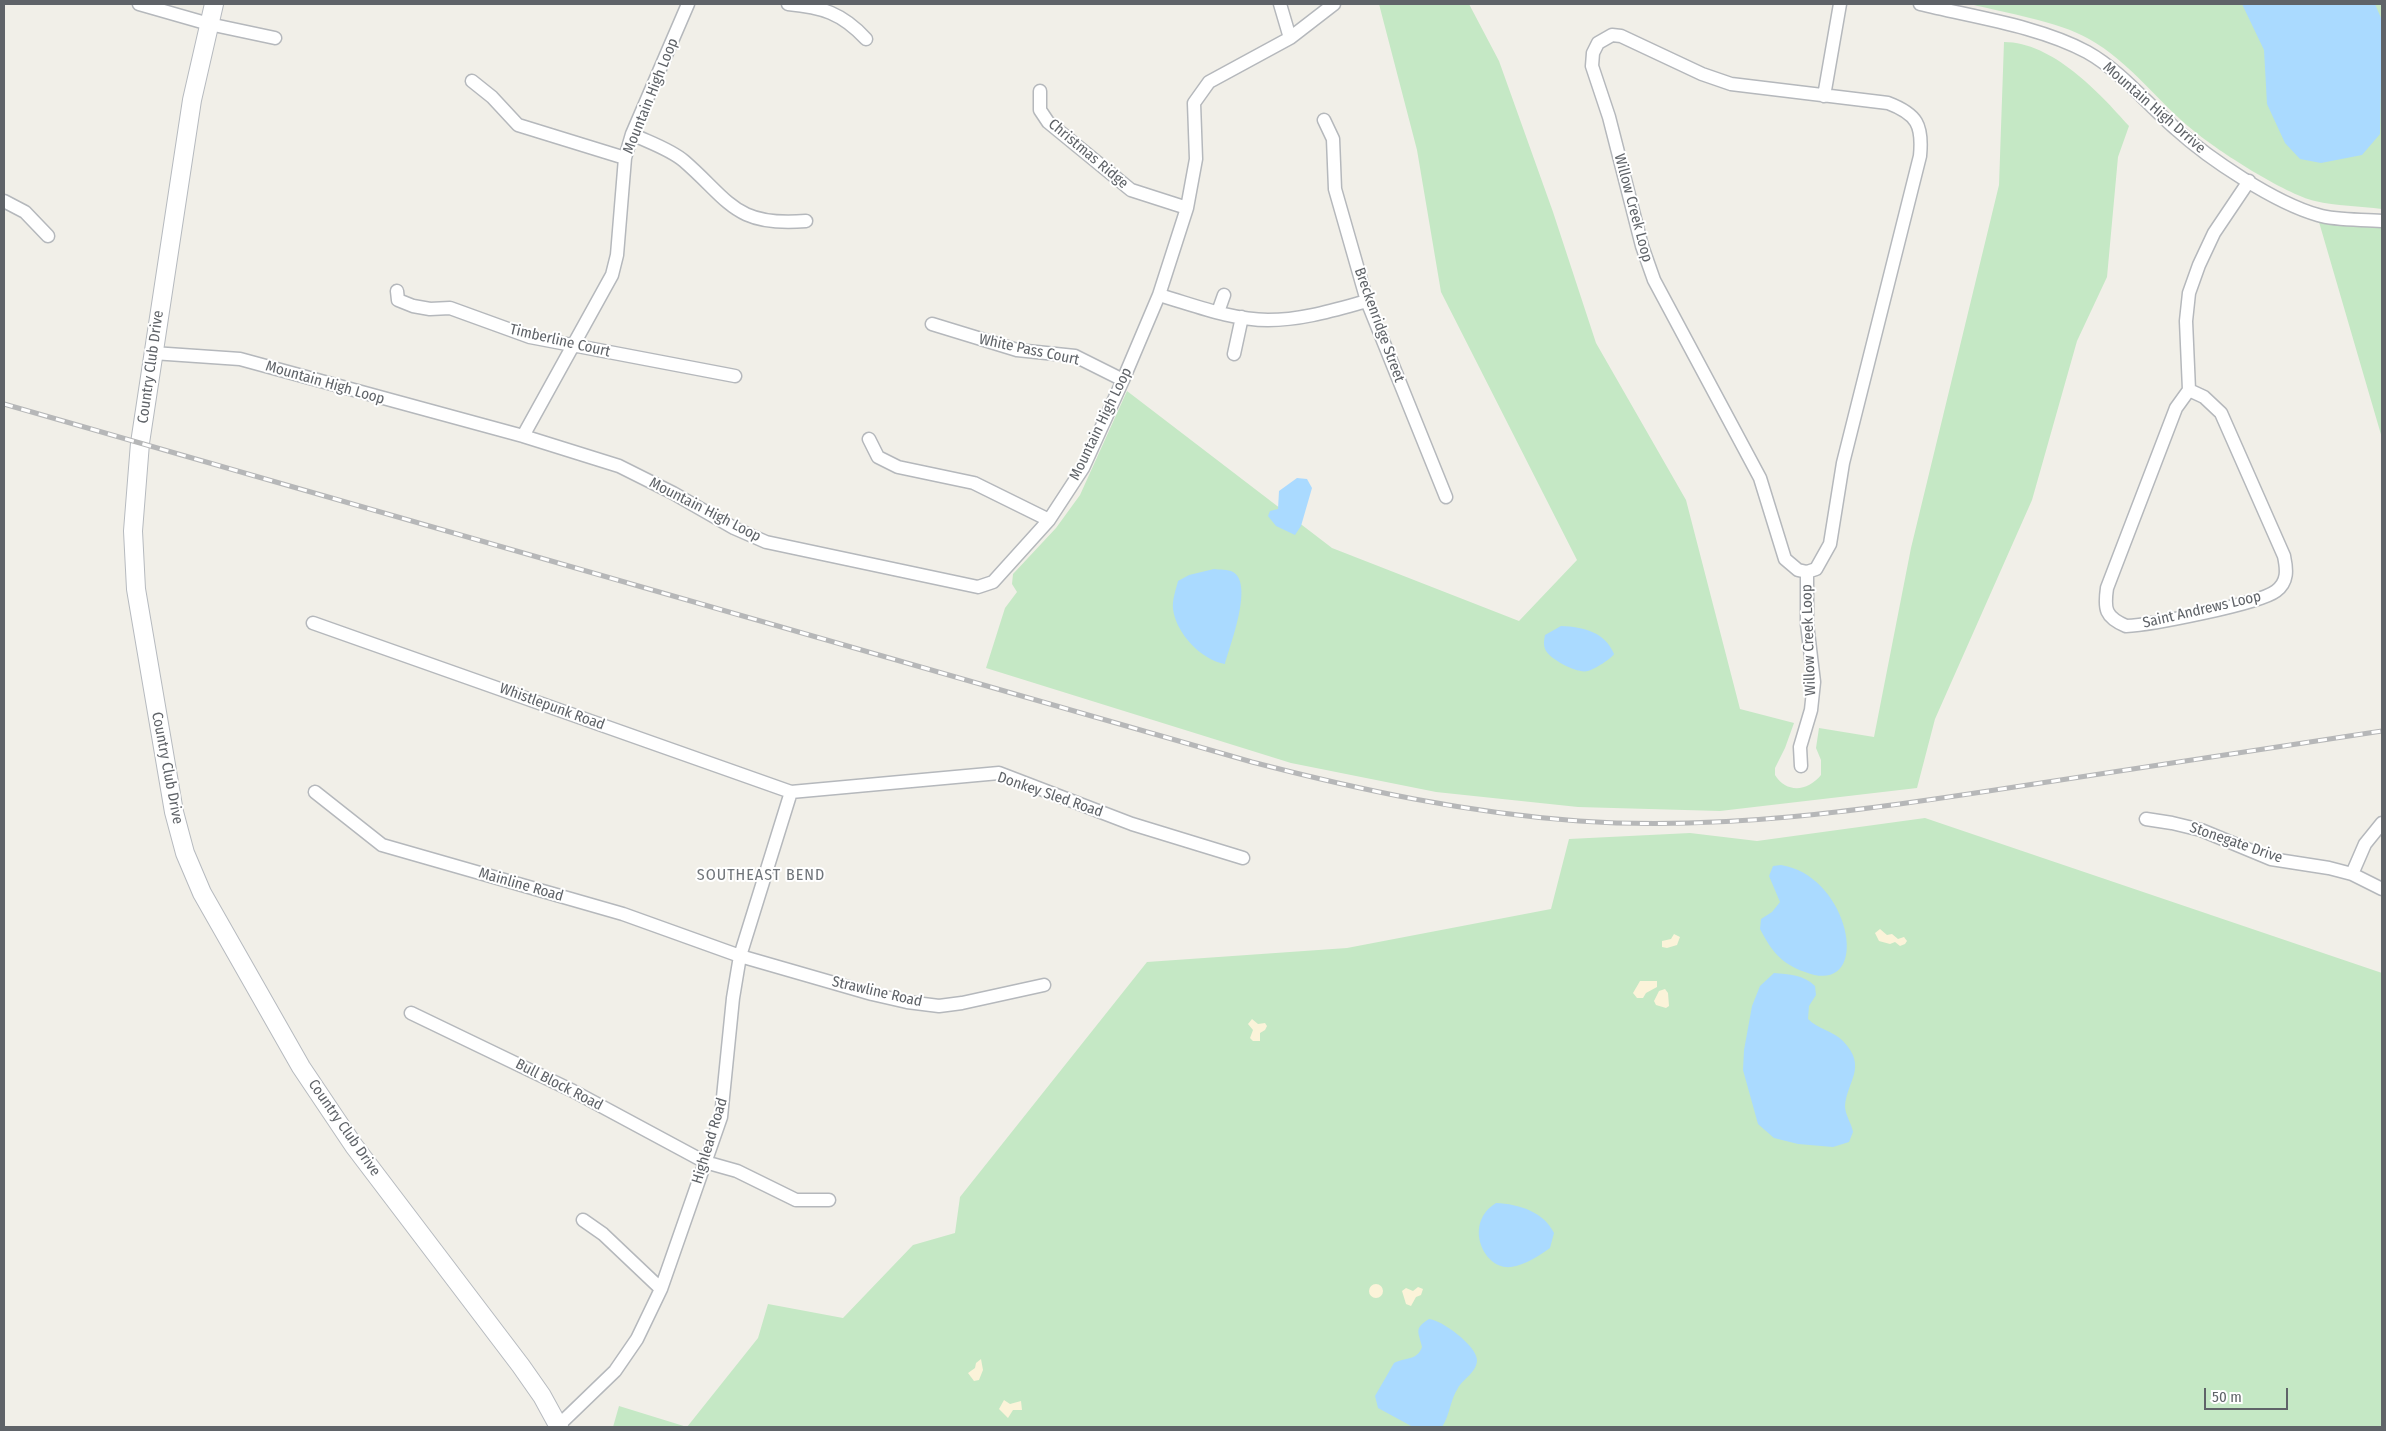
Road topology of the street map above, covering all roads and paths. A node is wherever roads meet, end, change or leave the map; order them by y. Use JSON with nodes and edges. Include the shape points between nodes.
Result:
{"nodes":[{"id":1,"x":139,"y":4,"type":"edge"},
{"id":2,"x":214,"y":4,"type":"edge"},
{"id":3,"x":688,"y":4,"type":"edge"},
{"id":4,"x":788,"y":4,"type":"edge"},
{"id":5,"x":1280,"y":4,"type":"edge"},
{"id":6,"x":1334,"y":4,"type":"edge"},
{"id":7,"x":1840,"y":4,"type":"edge"},
{"id":8,"x":1920,"y":4,"type":"edge"},
{"id":9,"x":209,"y":24,"type":"junction"},
{"id":10,"x":275,"y":38,"type":"dead end"},
{"id":11,"x":1290,"y":38,"type":"junction"},
{"id":12,"x":866,"y":39,"type":"dead end"},
{"id":13,"x":472,"y":81,"type":"dead end"},
{"id":14,"x":1040,"y":91,"type":"dead end"},
{"id":15,"x":1824,"y":96,"type":"junction"},
{"id":16,"x":1324,"y":120,"type":"dead end"},
{"id":17,"x":632,"y":134,"type":"junction"},
{"id":18,"x":625,"y":158,"type":"junction"},
{"id":19,"x":2249,"y":181,"type":"junction"},
{"id":20,"x":4,"y":202,"type":"edge"},
{"id":21,"x":1187,"y":208,"type":"junction"},
{"id":22,"x":806,"y":221,"type":"dead end"},
{"id":23,"x":2382,"y":221,"type":"edge"},
{"id":24,"x":48,"y":236,"type":"dead end"},
{"id":25,"x":397,"y":291,"type":"dead end"},
{"id":26,"x":1159,"y":295,"type":"junction"},
{"id":27,"x":1224,"y":295,"type":"dead end"},
{"id":28,"x":1367,"y":301,"type":"junction"},
{"id":29,"x":1218,"y":312,"type":"junction"},
{"id":30,"x":1242,"y":317,"type":"junction"},
{"id":31,"x":932,"y":324,"type":"dead end"},
{"id":32,"x":574,"y":346,"type":"junction"},
{"id":33,"x":153,"y":352,"type":"junction"},
{"id":34,"x":1234,"y":354,"type":"dead end"},
{"id":35,"x":735,"y":376,"type":"dead end"},
{"id":36,"x":1123,"y":380,"type":"junction"},
{"id":37,"x":2189,"y":390,"type":"junction"},
{"id":38,"x":523,"y":436,"type":"junction"},
{"id":39,"x":869,"y":440,"type":"dead end"},
{"id":40,"x":1446,"y":497,"type":"dead end"},
{"id":41,"x":1049,"y":520,"type":"junction"},
{"id":42,"x":1807,"y":572,"type":"junction"},
{"id":43,"x":313,"y":622,"type":"dead end"},
{"id":44,"x":1801,"y":766,"type":"dead end"},
{"id":45,"x":315,"y":792,"type":"dead end"},
{"id":46,"x":791,"y":792,"type":"junction"},
{"id":47,"x":2146,"y":819,"type":"dead end"},
{"id":48,"x":2382,"y":823,"type":"edge"},
{"id":49,"x":1243,"y":858,"type":"dead end"},
{"id":50,"x":2352,"y":874,"type":"junction"},
{"id":51,"x":2382,"y":889,"type":"edge"},
{"id":52,"x":740,"y":956,"type":"junction"},
{"id":53,"x":1044,"y":985,"type":"dead end"},
{"id":54,"x":411,"y":1014,"type":"dead end"},
{"id":55,"x":705,"y":1162,"type":"junction"},
{"id":56,"x":828,"y":1200,"type":"dead end"},
{"id":57,"x":583,"y":1220,"type":"dead end"},
{"id":58,"x":661,"y":1289,"type":"junction"},
{"id":59,"x":558,"y":1427,"type":"edge"}],
"edges":[{"from":1,"to":9,"type":"street"},
{"from":2,"to":9,"type":"street","name":"Country Club Drive"},
{"from":3,"to":17,"type":"street","name":"Mountain High Loop"},
{"from":4,"to":12,"type":"street","via":[[816,6],[838,14]]},
{"from":5,"to":11,"type":"street"},
{"from":6,"to":11,"type":"street","name":"Mountain High Loop"},
{"from":7,"to":15,"type":"street"},
{"from":8,"to":19,"type":"street","name":"Mountain High Drrive","via":[[2014,26],[2058,39],[2086,52],[2105,64],[2197,147]]},
{"from":9,"to":10,"type":"street"},
{"from":9,"to":33,"type":"street","name":"Country Club Drive","via":[[192,100]]},
{"from":11,"to":21,"type":"street","name":"Mountain High Loop","via":[[1209,82],[1194,103],[1196,159]]},
{"from":13,"to":18,"type":"street","via":[[518,125]]},
{"from":14,"to":21,"type":"street","name":"Christmas Ridge","via":[[1040,110],[1048,122],[1131,190]]},
{"from":15,"to":42,"type":"street","name":"Willow Creek Loop","via":[[1888,103],[1906,110],[1915,118],[1921,145],[1843,463],[1830,544],[1816,569]]},
{"from":15,"to":42,"type":"street","name":"Willow Creek Loop","via":[[1732,84],[1702,74],[1621,36],[1605,38],[1593,53],[1592,66],[1654,280],[1760,478],[1785,559],[1798,570]]},
{"from":16,"to":28,"type":"street","name":"Breckenridge Street","via":[[1333,139],[1335,189]]},
{"from":17,"to":18,"type":"street","name":"Mountain High Loop"},
{"from":17,"to":22,"type":"street","via":[[682,159],[725,202],[747,216],[779,224]]},
{"from":18,"to":32,"type":"street","name":"Mountain High Loop","via":[[617,255],[612,275]]},
{"from":19,"to":23,"type":"street","name":"Mountain High Drrive","via":[[2318,215]]},
{"from":19,"to":37,"type":"street","via":[[2214,234],[2189,293],[2186,321]]},
{"from":20,"to":24,"type":"street","via":[[25,212]]},
{"from":21,"to":26,"type":"street","name":"Mountain High Loop"},
{"from":25,"to":32,"type":"street","name":"Timberline Court","via":[[398,300],[413,306],[450,308],[530,337]]},
{"from":26,"to":29,"type":"street"},
{"from":26,"to":36,"type":"street","name":"Mountain High Loop"},
{"from":27,"to":29,"type":"street"},
{"from":28,"to":30,"type":"street","via":[[1304,317],[1268,320]]},
{"from":28,"to":40,"type":"street","name":"Breckenridge Street"},
{"from":29,"to":30,"type":"street"},
{"from":30,"to":34,"type":"street"},
{"from":31,"to":36,"type":"street","name":"White Pass Court","via":[[1017,350],[1075,356]]},
{"from":32,"to":35,"type":"street","name":"Timberline Court"},
{"from":32,"to":38,"type":"street","name":"Mountain High Loop"},
{"from":33,"to":38,"type":"street","name":"Mountain High Loop","via":[[240,359]]},
{"from":33,"to":59,"type":"street","name":"Country Club Drive","via":[[136,479],[133,532],[136,580],[174,812],[185,853],[202,893],[301,1067],[354,1146],[521,1366]]},
{"from":36,"to":41,"type":"street","name":"Mountain High Loop","via":[[1083,468]]},
{"from":37,"to":37,"type":"street","name":"Saint Andrews Loop","via":[[2176,408],[2107,588],[2107,613],[2126,626],[2268,596],[2283,584],[2287,574],[2284,556],[2220,413],[2204,397]]},
{"from":38,"to":41,"type":"street","name":"Mountain High Loop","via":[[619,466],[766,542],[978,587],[993,582]]},
{"from":39,"to":41,"type":"street","via":[[878,457],[898,467],[974,483]]},
{"from":42,"to":44,"type":"street","name":"Willow Creek Loop","via":[[1807,624],[1814,682],[1811,710],[1800,747]]},
{"from":43,"to":46,"type":"street","name":"Whistlepunk Road"},
{"from":45,"to":52,"type":"street","name":"Mainline Road","via":[[382,844],[623,914]]},
{"from":46,"to":49,"type":"street","name":"Donkey Sled Road","via":[[999,773],[1132,824]]},
{"from":46,"to":52,"type":"street","name":"Highlead Road"},
{"from":47,"to":50,"type":"street","name":"Stonegate Drive","via":[[2201,830],[2271,859]]},
{"from":48,"to":50,"type":"street","via":[[2365,844]]},
{"from":50,"to":51,"type":"street","name":"Stonegate Drive"},
{"from":52,"to":53,"type":"street","name":"Strawline Road","via":[[872,994],[939,1006]]},
{"from":52,"to":55,"type":"street","name":"Highlead Road","via":[[721,1117]]},
{"from":54,"to":55,"type":"street","name":"Bull Block Road","via":[[573,1091]]},
{"from":55,"to":56,"type":"street","name":"Bull Block Road","via":[[737,1171],[796,1200]]},
{"from":55,"to":58,"type":"street","name":"Highlead Road"},
{"from":57,"to":58,"type":"street","via":[[603,1234]]},
{"from":58,"to":59,"type":"street","name":"Highlead Road","via":[[638,1339],[615,1371]]}]}
